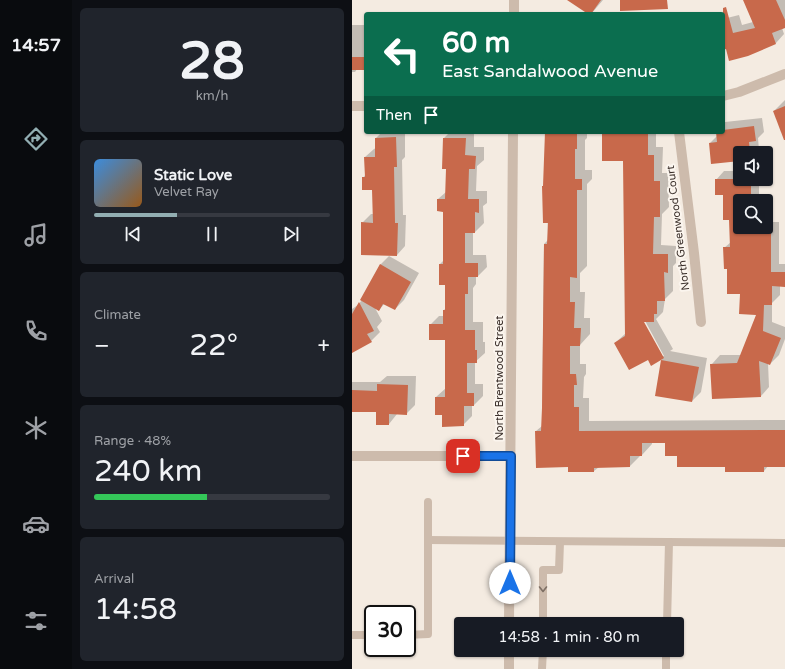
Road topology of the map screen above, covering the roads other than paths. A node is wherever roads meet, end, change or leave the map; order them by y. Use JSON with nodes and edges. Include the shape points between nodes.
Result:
{"nodes":[{"id":1,"x":514,"y":0,"type":"edge"},
{"id":2,"x":514,"y":12,"type":"edge"},
{"id":3,"x":785,"y":74,"type":"edge"},
{"id":4,"x":725,"y":96,"type":"edge"},
{"id":5,"x":352,"y":106,"type":"edge"},
{"id":6,"x":364,"y":106,"type":"edge"},
{"id":7,"x":512,"y":134,"type":"edge"},
{"id":8,"x":679,"y":134,"type":"edge"},
{"id":9,"x":700,"y":322,"type":"dead end"},
{"id":10,"x":352,"y":456,"type":"edge"},
{"id":11,"x":511,"y":456,"type":"junction"},
{"id":12,"x":428,"y":502,"type":"dead end"},
{"id":13,"x":428,"y":540,"type":"junction"},
{"id":14,"x":510,"y":541,"type":"junction"},
{"id":15,"x":560,"y":542,"type":"junction"},
{"id":16,"x":669,"y":542,"type":"junction"},
{"id":17,"x":785,"y":543,"type":"edge"},
{"id":18,"x":509,"y":617,"type":"edge"},
{"id":19,"x":543,"y":617,"type":"edge"},
{"id":20,"x":667,"y":617,"type":"edge"},
{"id":21,"x":352,"y":635,"type":"edge"},
{"id":22,"x":364,"y":635,"type":"edge"},
{"id":23,"x":416,"y":635,"type":"edge"},
{"id":24,"x":509,"y":657,"type":"edge"},
{"id":25,"x":542,"y":657,"type":"edge"},
{"id":26,"x":666,"y":657,"type":"edge"},
{"id":27,"x":509,"y":669,"type":"edge"},
{"id":28,"x":542,"y":669,"type":"edge"},
{"id":29,"x":666,"y":669,"type":"edge"}],
"edges":[{"from":1,"to":2,"type":"street"},
{"from":3,"to":4,"type":"street"},
{"from":5,"to":6,"type":"street"},
{"from":7,"to":11,"type":"street","name":"North Brentwood Street"},
{"from":8,"to":9,"type":"street","name":"North Greenwood Court"},
{"from":10,"to":11,"type":"street"},
{"from":11,"to":14,"type":"street","name":"North Brentwood Street"},
{"from":12,"to":13,"type":"lane"},
{"from":13,"to":14,"type":"lane"},
{"from":13,"to":23,"type":"lane","via":[[428,634]]},
{"from":14,"to":15,"type":"lane"},
{"from":14,"to":18,"type":"street","name":"North Brentwood Street"},
{"from":15,"to":16,"type":"lane"},
{"from":15,"to":19,"type":"lane","one_way":true,"via":[[559,570],[543,570]]},
{"from":16,"to":17,"type":"lane"},
{"from":16,"to":20,"type":"lane"},
{"from":21,"to":22,"type":"lane"},
{"from":24,"to":27,"type":"street"},
{"from":25,"to":28,"type":"lane"},
{"from":26,"to":29,"type":"lane"}]}
